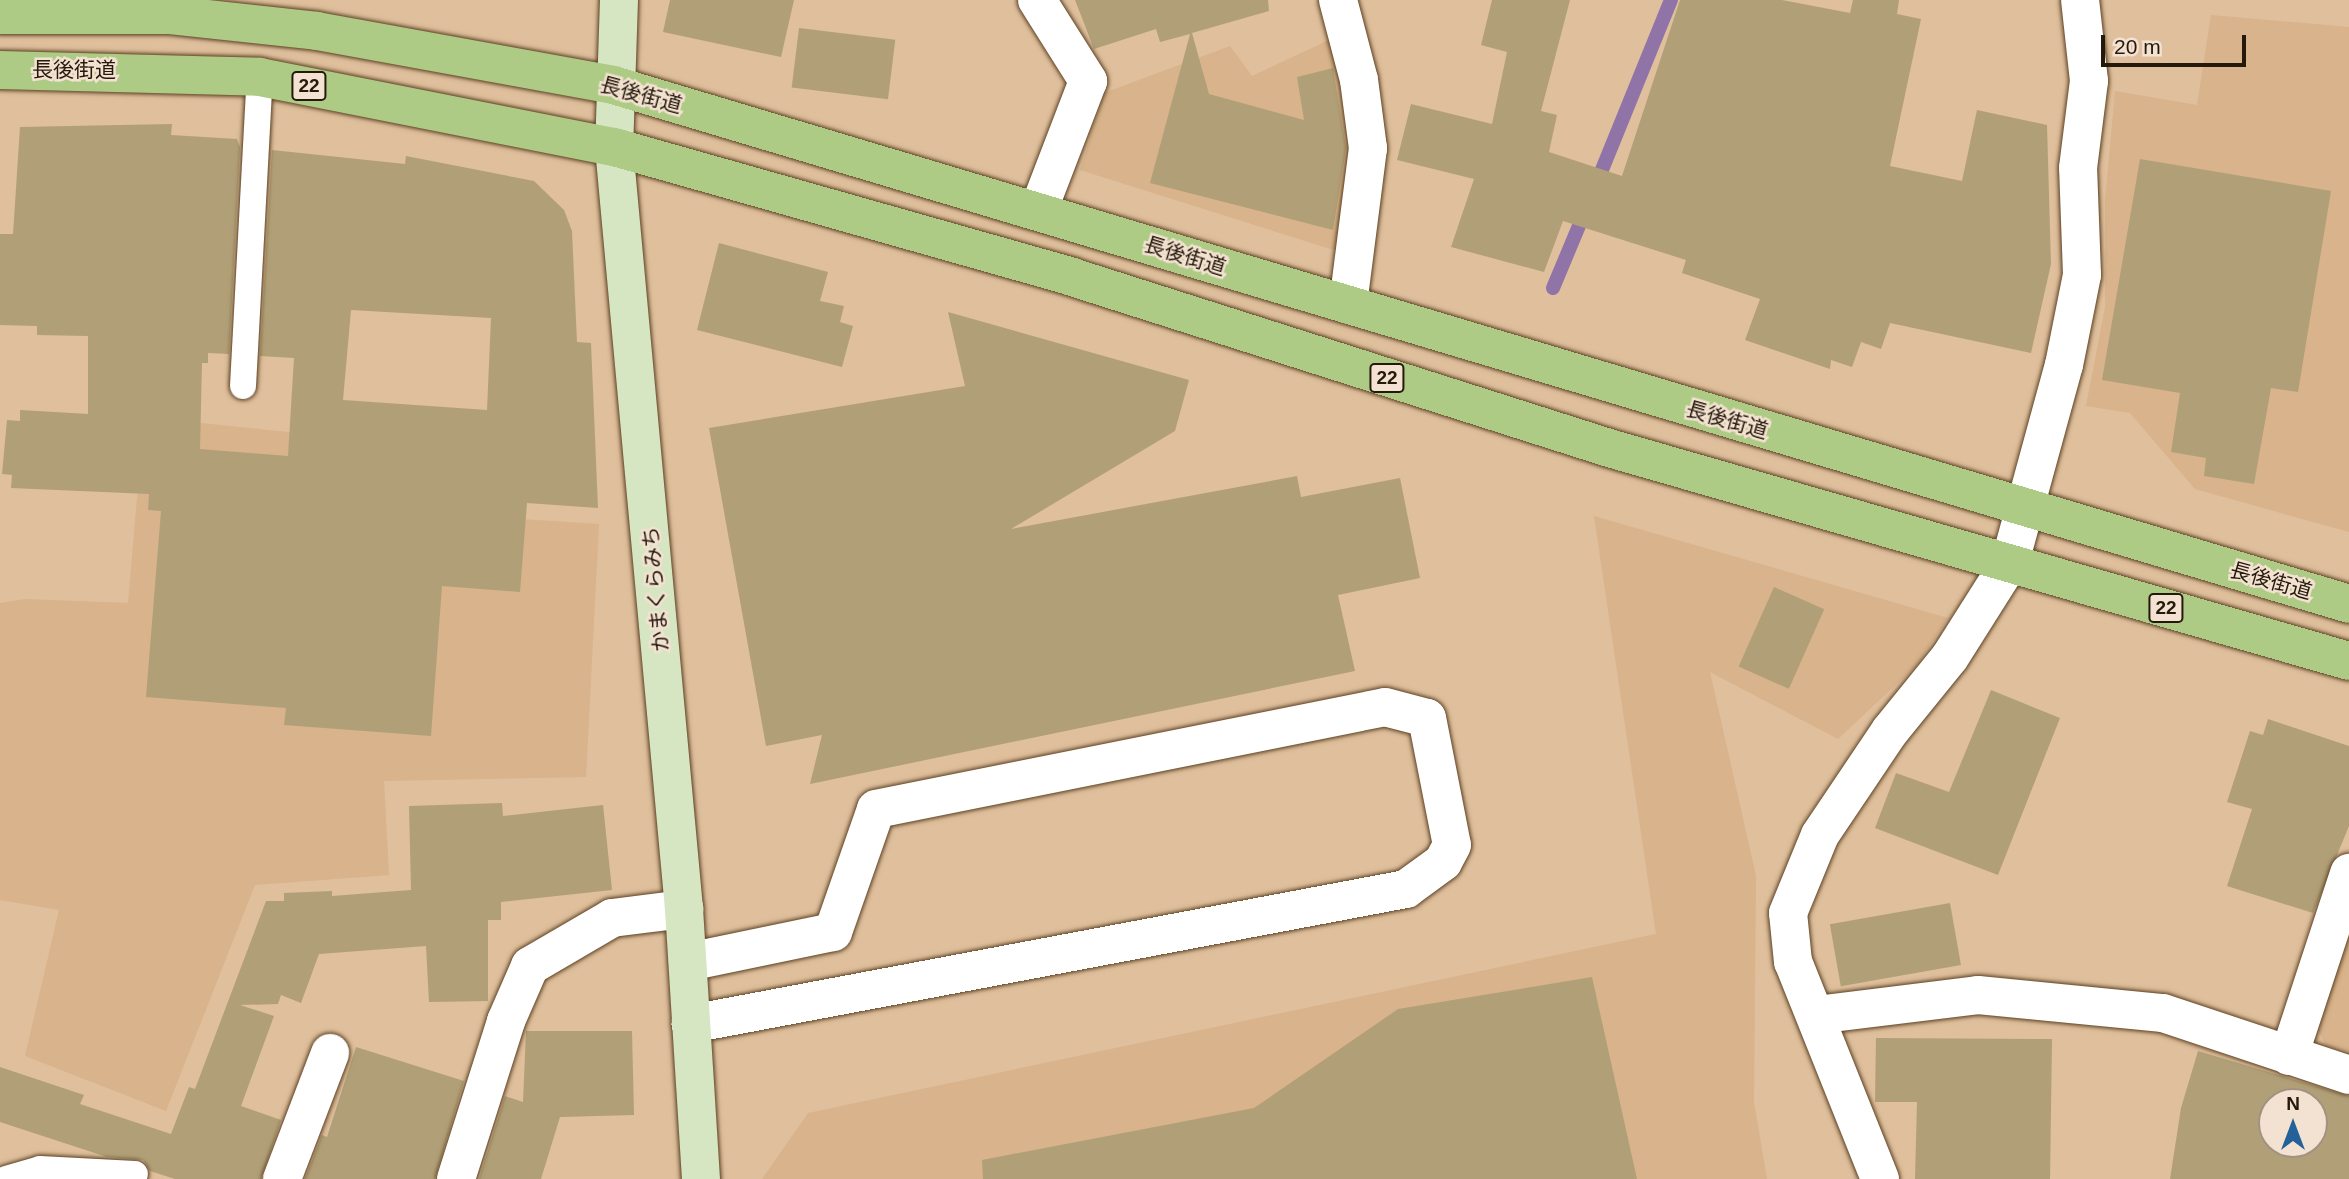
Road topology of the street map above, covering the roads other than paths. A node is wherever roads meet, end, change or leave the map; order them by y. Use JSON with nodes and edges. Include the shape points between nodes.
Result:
{"nodes":[{"id":1,"x":619,"y":0,"type":"edge"},
{"id":2,"x":1037,"y":0,"type":"edge"},
{"id":3,"x":1338,"y":0,"type":"edge"},
{"id":4,"x":2080,"y":0,"type":"edge"},
{"id":5,"x":0,"y":15,"type":"edge"},
{"id":6,"x":0,"y":70,"type":"edge"},
{"id":7,"x":260,"y":78,"type":"junction"},
{"id":8,"x":612,"y":85,"type":"junction"},
{"id":9,"x":614,"y":147,"type":"junction"},
{"id":10,"x":1038,"y":211,"type":"junction"},
{"id":11,"x":1348,"y":305,"type":"junction"},
{"id":12,"x":243,"y":386,"type":"dead end"},
{"id":13,"x":2027,"y":505,"type":"junction"},
{"id":14,"x":2010,"y":562,"type":"junction"},
{"id":15,"x":2349,"y":604,"type":"edge"},
{"id":16,"x":2349,"y":661,"type":"edge"},
{"id":17,"x":2349,"y":873,"type":"edge"},
{"id":18,"x":684,"y":909,"type":"junction"},
{"id":19,"x":688,"y":962,"type":"junction"},
{"id":20,"x":1816,"y":1015,"type":"junction"},
{"id":21,"x":691,"y":1024,"type":"junction"},
{"id":22,"x":330,"y":1053,"type":"dead end"},
{"id":23,"x":2289,"y":1056,"type":"junction"},
{"id":24,"x":2349,"y":1075,"type":"edge"},
{"id":25,"x":135,"y":1174,"type":"dead end"},
{"id":26,"x":5,"y":1175,"type":"edge"},
{"id":27,"x":282,"y":1179,"type":"edge"},
{"id":28,"x":456,"y":1179,"type":"edge"},
{"id":29,"x":701,"y":1179,"type":"edge"},
{"id":30,"x":1880,"y":1179,"type":"edge"}],
"edges":[{"from":1,"to":8,"type":"main road","name":"かまくらみち"},
{"from":2,"to":10,"type":"street","via":[[1088,82]]},
{"from":3,"to":11,"type":"street","via":[[1359,80],[1367,148]]},
{"from":4,"to":13,"type":"street","via":[[2089,82],[2078,169],[2082,275]]},
{"from":5,"to":8,"type":"main road","name":"長後街道","via":[[170,15],[303,29]]},
{"from":6,"to":7,"type":"main road","name":"長後街道","number":"22"},
{"from":7,"to":9,"type":"main road","name":"長後街道","number":"22"},
{"from":7,"to":12,"type":"lane"},
{"from":8,"to":9,"type":"main road","name":"かまくらみち"},
{"from":8,"to":10,"type":"main road","name":"長後街道"},
{"from":9,"to":14,"type":"main road","name":"長後街道","number":"22","via":[[1072,277],[1609,448]]},
{"from":9,"to":18,"type":"main road","name":"かまくらみち"},
{"from":10,"to":11,"type":"main road","name":"長後街道"},
{"from":11,"to":13,"type":"main road","name":"長後街道"},
{"from":13,"to":14,"type":"street"},
{"from":13,"to":15,"type":"main road","name":"長後街道"},
{"from":14,"to":16,"type":"main road","number":"22"},
{"from":14,"to":20,"type":"street","via":[[1950,657],[1890,732],[1821,835],[1788,914],[1793,962]]},
{"from":17,"to":23,"type":"street"},
{"from":18,"to":19,"type":"main road","name":"かまくらみち"},
{"from":18,"to":28,"type":"street","via":[[612,918],[530,966],[506,1021]]},
{"from":19,"to":21,"type":"main road","name":"かまくらみち"},
{"from":19,"to":21,"type":"street","via":[[833,932],[876,809],[1385,707],[1427,718],[1452,845],[1443,862],[1406,888]]},
{"from":20,"to":23,"type":"street","via":[[1978,995],[2163,1013]]},
{"from":20,"to":30,"type":"street"},
{"from":21,"to":29,"type":"main road","name":"かまくらみち"},
{"from":22,"to":27,"type":"street"},
{"from":23,"to":24,"type":"street"},
{"from":25,"to":26,"type":"lane","via":[[40,1169]]}]}
